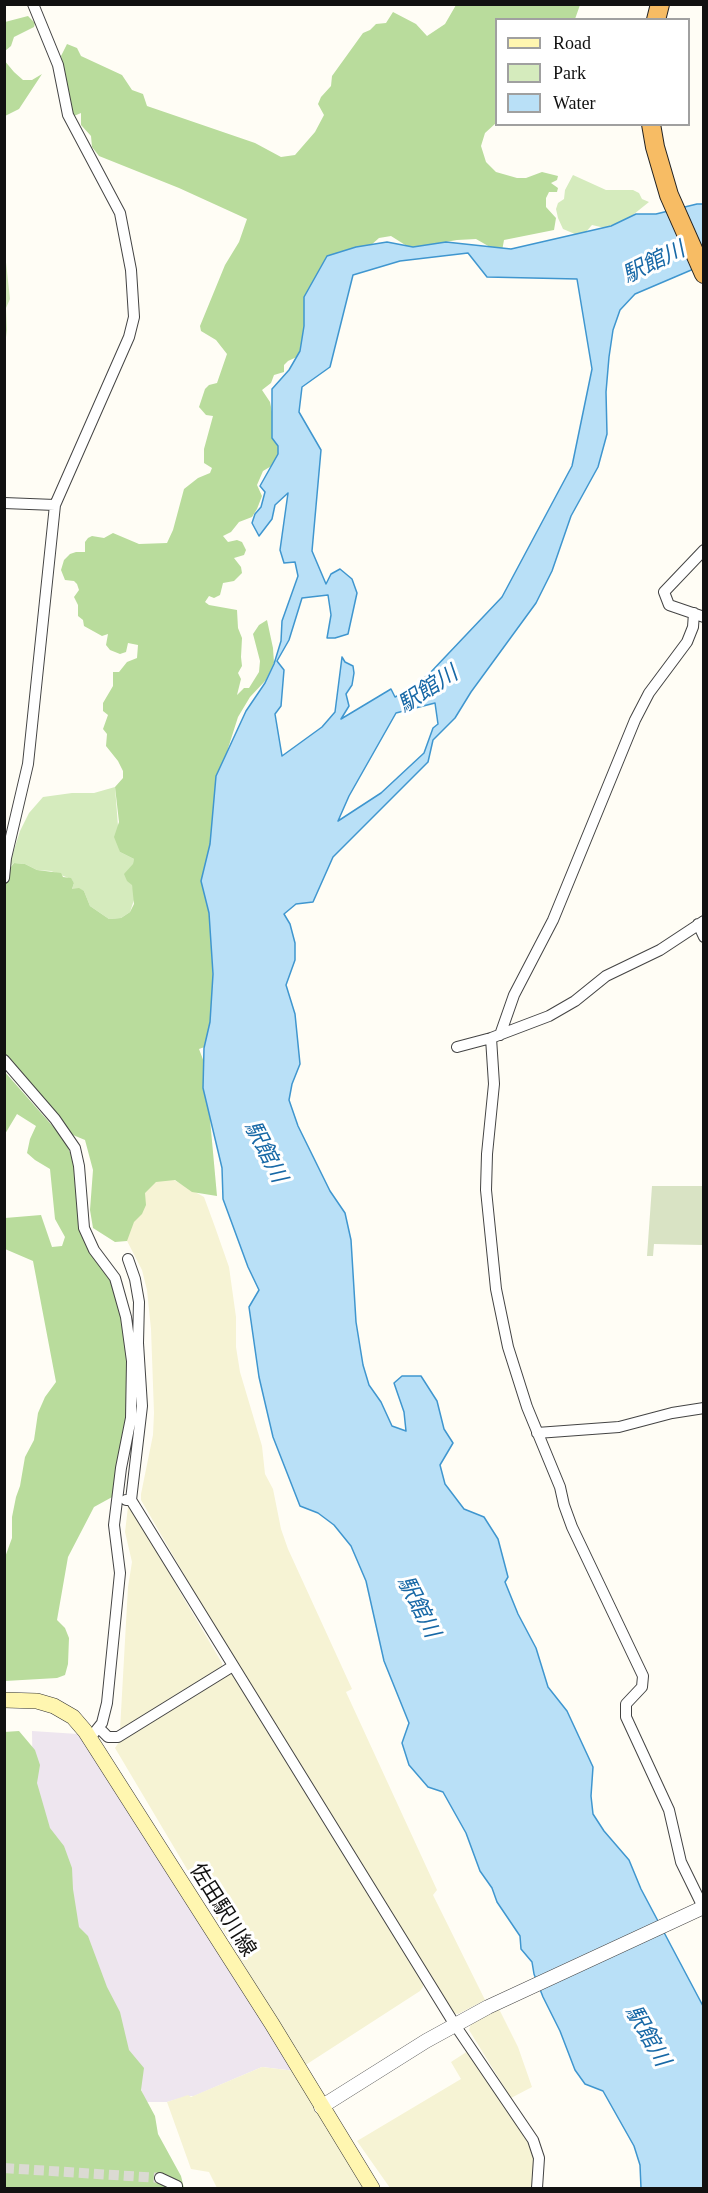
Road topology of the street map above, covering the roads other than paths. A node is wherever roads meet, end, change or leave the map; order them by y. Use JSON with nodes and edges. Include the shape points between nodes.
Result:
{"nodes":[{"id":1,"x":33,"y":4,"type":"edge"},
{"id":2,"x":651,"y":126,"type":"edge"},
{"id":3,"x":704,"y":274,"type":"edge"},
{"id":4,"x":4,"y":503,"type":"edge"},
{"id":5,"x":55,"y":505,"type":"junction"},
{"id":6,"x":704,"y":550,"type":"edge"},
{"id":7,"x":699,"y":615,"type":"edge"},
{"id":8,"x":8,"y":836,"type":"edge"},
{"id":9,"x":4,"y":878,"type":"edge"},
{"id":10,"x":701,"y":922,"type":"edge"},
{"id":11,"x":704,"y":937,"type":"edge"},
{"id":12,"x":496,"y":1036,"type":"junction"},
{"id":13,"x":457,"y":1047,"type":"dead end"},
{"id":14,"x":4,"y":1060,"type":"edge"},
{"id":15,"x":128,"y":1259,"type":"dead end"},
{"id":16,"x":704,"y":1408,"type":"edge"},
{"id":17,"x":537,"y":1433,"type":"junction"},
{"id":18,"x":117,"y":1500,"type":"junction"},
{"id":19,"x":131,"y":1500,"type":"junction"},
{"id":20,"x":233,"y":1666,"type":"junction"},
{"id":21,"x":4,"y":1700,"type":"edge"},
{"id":22,"x":94,"y":1733,"type":"junction"},
{"id":23,"x":702,"y":1908,"type":"edge"},
{"id":24,"x":455,"y":2025,"type":"junction"},
{"id":25,"x":321,"y":2107,"type":"junction"},
{"id":26,"x":160,"y":2178,"type":"tunnel mouth"},
{"id":27,"x":177,"y":2188,"type":"edge"},
{"id":28,"x":372,"y":2188,"type":"edge"},
{"id":29,"x":537,"y":2188,"type":"edge"}],
"edges":[{"from":1,"to":5,"type":"street","via":[[58,66],[68,115],[120,213],[134,298],[129,337]]},
{"from":2,"to":3,"type":"highway","via":[[669,195]]},
{"from":4,"to":5,"type":"street"},
{"from":5,"to":8,"type":"street","via":[[28,764]]},
{"from":6,"to":7,"type":"street","via":[[664,592],[669,605]]},
{"from":7,"to":12,"type":"street","via":[[687,642],[649,693],[635,720],[559,906]]},
{"from":8,"to":9,"type":"street"},
{"from":10,"to":11,"type":"street"},
{"from":10,"to":12,"type":"street","via":[[660,950],[606,976],[559,1011]]},
{"from":12,"to":13,"type":"street"},
{"from":12,"to":17,"type":"street","via":[[486,1174],[490,1244],[508,1347]]},
{"from":14,"to":18,"type":"street","via":[[75,1148],[84,1228],[114,1278],[123,1302],[133,1399]]},
{"from":15,"to":19,"type":"street","via":[[139,1302],[142,1388]]},
{"from":16,"to":17,"type":"street","via":[[619,1426]]},
{"from":17,"to":23,"type":"street","via":[[572,1527],[644,1676],[642,1687],[626,1704],[626,1717],[669,1810],[681,1862]]},
{"from":18,"to":19,"type":"street"},
{"from":18,"to":22,"type":"street","via":[[114,1533],[120,1573],[105,1716]]},
{"from":19,"to":20,"type":"street"},
{"from":20,"to":22,"type":"street","via":[[118,1737]]},
{"from":20,"to":24,"type":"street"},
{"from":21,"to":22,"type":"main road","name":"佐田駅川線","via":[[54,1706]]},
{"from":22,"to":25,"type":"main road","name":"佐田駅川線"},
{"from":23,"to":24,"type":"street"},
{"from":24,"to":25,"type":"street"},
{"from":24,"to":29,"type":"street","via":[[536,2145]]},
{"from":25,"to":28,"type":"main road","name":"佐田駅川線"},
{"from":26,"to":27,"type":"street"}]}
